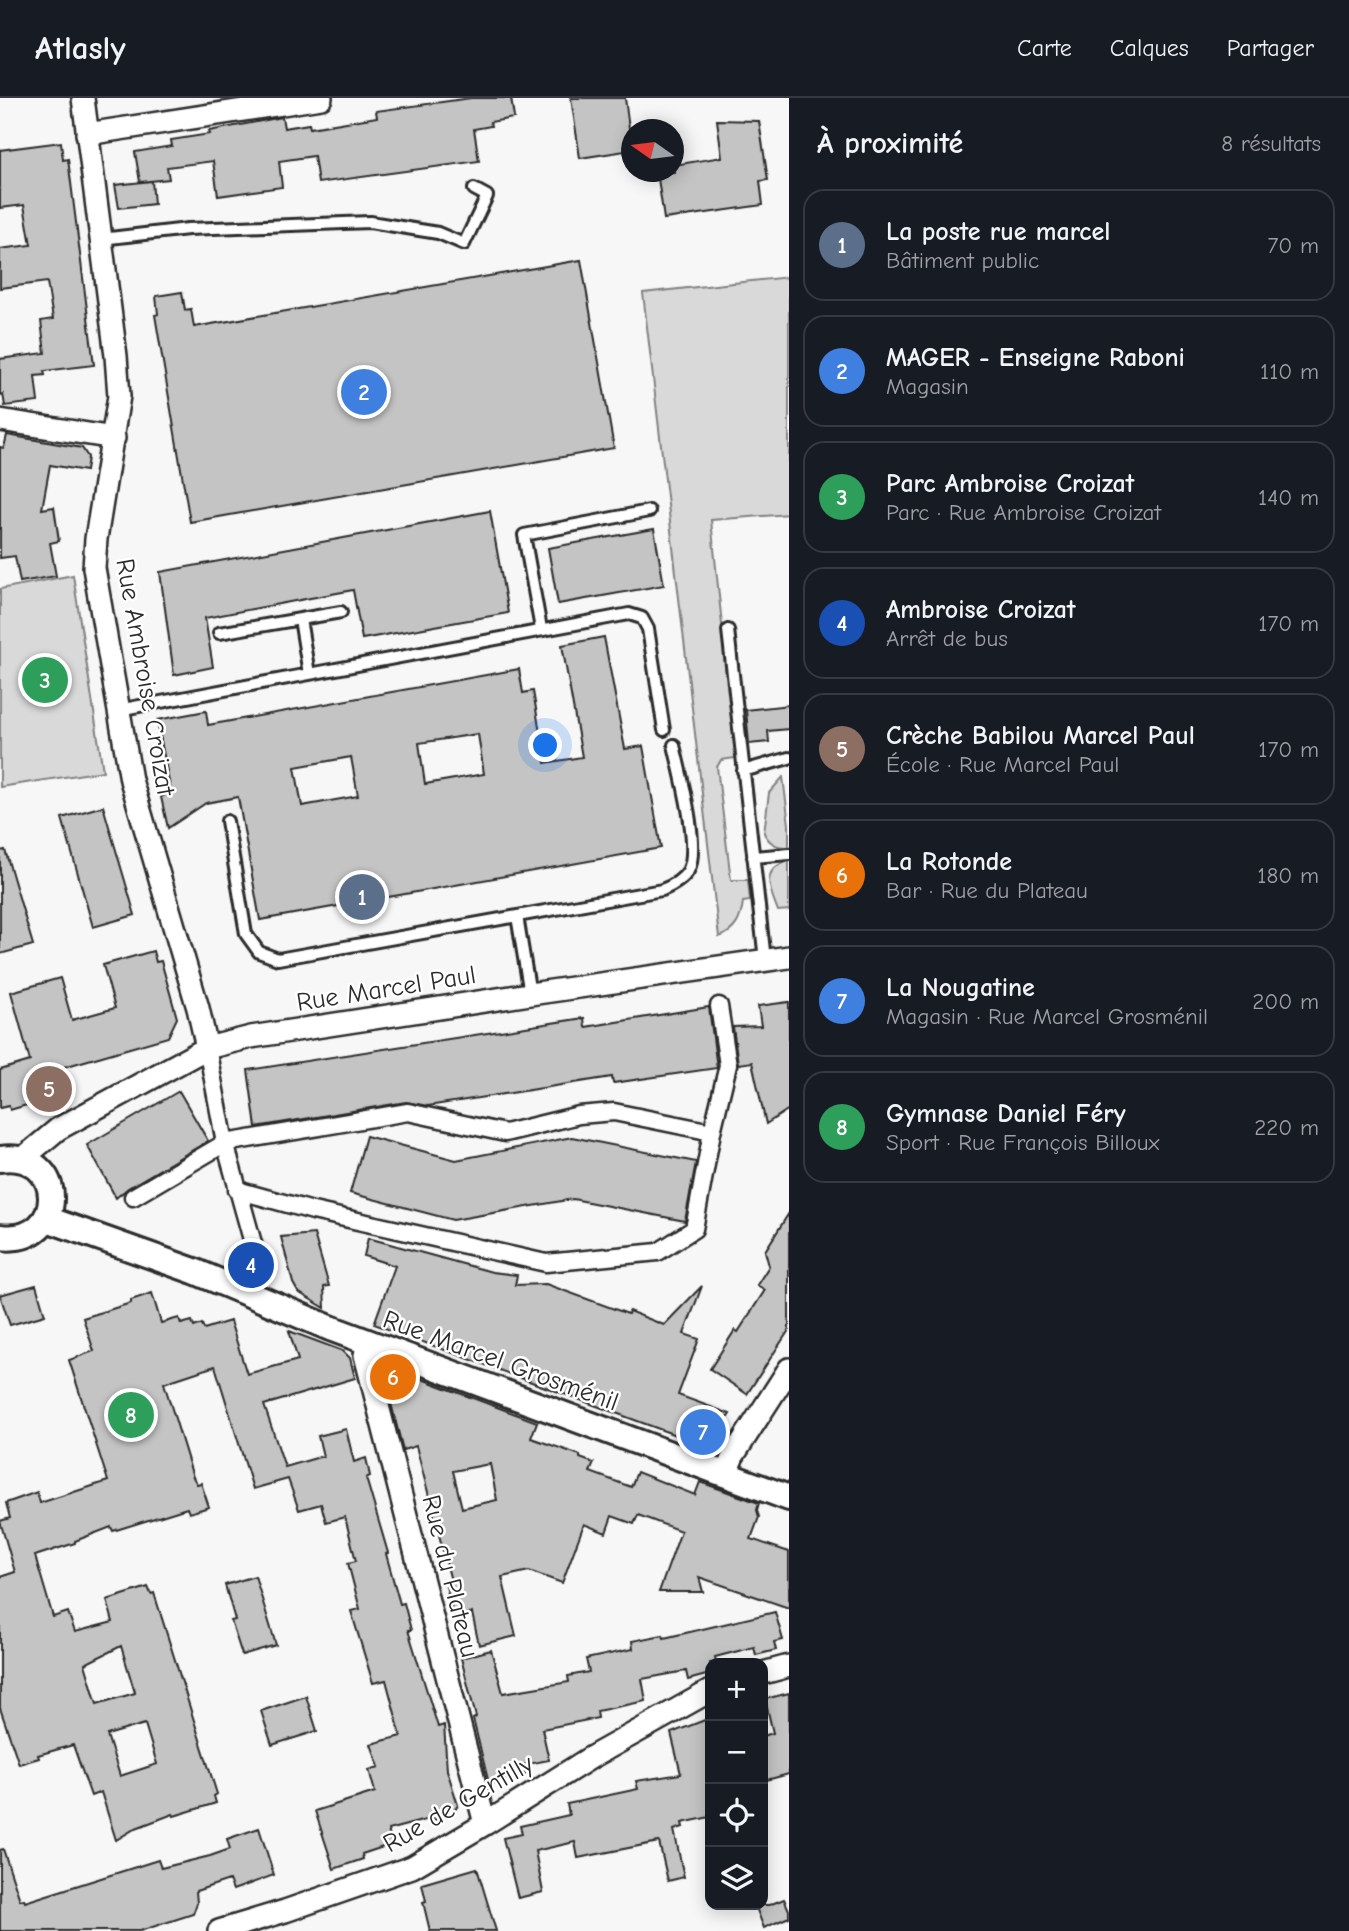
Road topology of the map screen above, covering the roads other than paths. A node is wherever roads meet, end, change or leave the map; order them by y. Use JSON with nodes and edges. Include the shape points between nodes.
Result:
{"nodes":[{"id":1,"x":82,"y":98,"type":"edge"},
{"id":2,"x":320,"y":98,"type":"edge"},
{"id":3,"x":87,"y":134,"type":"junction"},
{"id":4,"x":474,"y":189,"type":"dead end"},
{"id":5,"x":101,"y":239,"type":"junction"},
{"id":6,"x":0,"y":420,"type":"edge"},
{"id":7,"x":114,"y":438,"type":"junction"},
{"id":8,"x":649,"y":511,"type":"dead end"},
{"id":9,"x":341,"y":612,"type":"dead end"},
{"id":10,"x":300,"y":619,"type":"junction"},
{"id":11,"x":541,"y":629,"type":"junction"},
{"id":12,"x":728,"y":629,"type":"dead end"},
{"id":13,"x":219,"y":633,"type":"dead end"},
{"id":14,"x":309,"y":674,"type":"junction"},
{"id":15,"x":118,"y":710,"type":"junction"},
{"id":16,"x":664,"y":730,"type":"dead end"},
{"id":17,"x":674,"y":745,"type":"dead end"},
{"id":18,"x":789,"y":758,"type":"edge"},
{"id":19,"x":743,"y":771,"type":"junction"},
{"id":20,"x":227,"y":821,"type":"dead end"},
{"id":21,"x":789,"y":854,"type":"edge"},
{"id":22,"x":753,"y":857,"type":"junction"},
{"id":23,"x":517,"y":916,"type":"junction"},
{"id":24,"x":789,"y":957,"type":"edge"},
{"id":25,"x":765,"y":960,"type":"junction"},
{"id":26,"x":530,"y":994,"type":"junction"},
{"id":27,"x":719,"y":1006,"type":"dead end"},
{"id":28,"x":207,"y":1048,"type":"junction"},
{"id":29,"x":712,"y":1132,"type":"junction"},
{"id":30,"x":225,"y":1143,"type":"junction"},
{"id":31,"x":11,"y":1159,"type":"edge"},
{"id":32,"x":237,"y":1190,"type":"junction"},
{"id":33,"x":133,"y":1197,"type":"dead end"},
{"id":34,"x":47,"y":1219,"type":"junction"},
{"id":35,"x":0,"y":1237,"type":"edge"},
{"id":36,"x":256,"y":1255,"type":"dead end"},
{"id":37,"x":369,"y":1343,"type":"junction"},
{"id":38,"x":789,"y":1369,"type":"edge"},
{"id":39,"x":725,"y":1475,"type":"junction"},
{"id":40,"x":789,"y":1497,"type":"edge"},
{"id":41,"x":789,"y":1666,"type":"edge"},
{"id":42,"x":768,"y":1672,"type":"edge"},
{"id":43,"x":705,"y":1694,"type":"edge"},
{"id":44,"x":485,"y":1825,"type":"junction"},
{"id":45,"x":219,"y":1931,"type":"edge"}],
"edges":[{"from":1,"to":3,"type":"street","name":"Rue Ambroise Croizat"},
{"from":2,"to":3,"type":"street"},
{"from":3,"to":5,"type":"street","name":"Rue Ambroise Croizat"},
{"from":4,"to":5,"type":"lane","via":[[487,196],[464,244],[438,233],[370,222],[188,229]]},
{"from":5,"to":7,"type":"street","name":"Rue Ambroise Croizat","via":[[119,396]]},
{"from":6,"to":7,"type":"street"},
{"from":7,"to":15,"type":"street","name":"Rue Ambroise Croizat","via":[[94,568]]},
{"from":8,"to":11,"type":"lane","via":[[524,535]]},
{"from":9,"to":10,"type":"lane"},
{"from":10,"to":13,"type":"lane"},
{"from":10,"to":14,"type":"lane"},
{"from":11,"to":14,"type":"lane"},
{"from":11,"to":16,"type":"lane","via":[[622,614],[642,618],[648,629]]},
{"from":12,"to":19,"type":"lane"},
{"from":14,"to":15,"type":"lane"},
{"from":15,"to":28,"type":"street","name":"Rue Ambroise Croizat","via":[[131,779]]},
{"from":17,"to":23,"type":"lane","via":[[692,835],[690,869],[683,877],[662,890]]},
{"from":18,"to":19,"type":"lane"},
{"from":19,"to":22,"type":"lane"},
{"from":20,"to":23,"type":"lane","via":[[246,934],[259,952],[270,957]]},
{"from":21,"to":22,"type":"lane"},
{"from":22,"to":25,"type":"lane"},
{"from":23,"to":26,"type":"lane"},
{"from":24,"to":25,"type":"street","name":"Rue Marcel Paul"},
{"from":25,"to":26,"type":"street","name":"Rue Marcel Paul"},
{"from":26,"to":28,"type":"street","name":"Rue Marcel Paul","via":[[251,1037]]},
{"from":27,"to":29,"type":"street","via":[[728,1065]]},
{"from":28,"to":30,"type":"street","name":"Rue Ambroise Croizat"},
{"from":28,"to":31,"type":"street","name":"Rue Marcel Paul"},
{"from":29,"to":30,"type":"street","via":[[614,1112],[579,1115],[505,1133],[408,1112]]},
{"from":29,"to":32,"type":"street","via":[[694,1229],[658,1252],[546,1263],[313,1212]]},
{"from":30,"to":32,"type":"street","name":"Rue Ambroise Croizat"},
{"from":30,"to":33,"type":"street"},
{"from":31,"to":34,"type":"street","via":[[38,1167],[49,1183]]},
{"from":32,"to":36,"type":"street","name":"Rue Ambroise Croizat"},
{"from":34,"to":35,"type":"street","via":[[26,1236]]},
{"from":34,"to":37,"type":"street","name":"Rue Marcel Grosménil","via":[[194,1271]]},
{"from":37,"to":39,"type":"street","name":"Rue Marcel Grosménil"},
{"from":37,"to":44,"type":"street","name":"Rue du Plateau","via":[[365,1355]]},
{"from":38,"to":39,"type":"street"},
{"from":39,"to":40,"type":"street","name":"Rue Marcel Grosménil"},
{"from":41,"to":42,"type":"street"},
{"from":43,"to":44,"type":"street","name":"Rue de Gentilly","via":[[590,1758]]},
{"from":44,"to":45,"type":"street","name":"Rue de Gentilly","via":[[412,1867]]}]}
